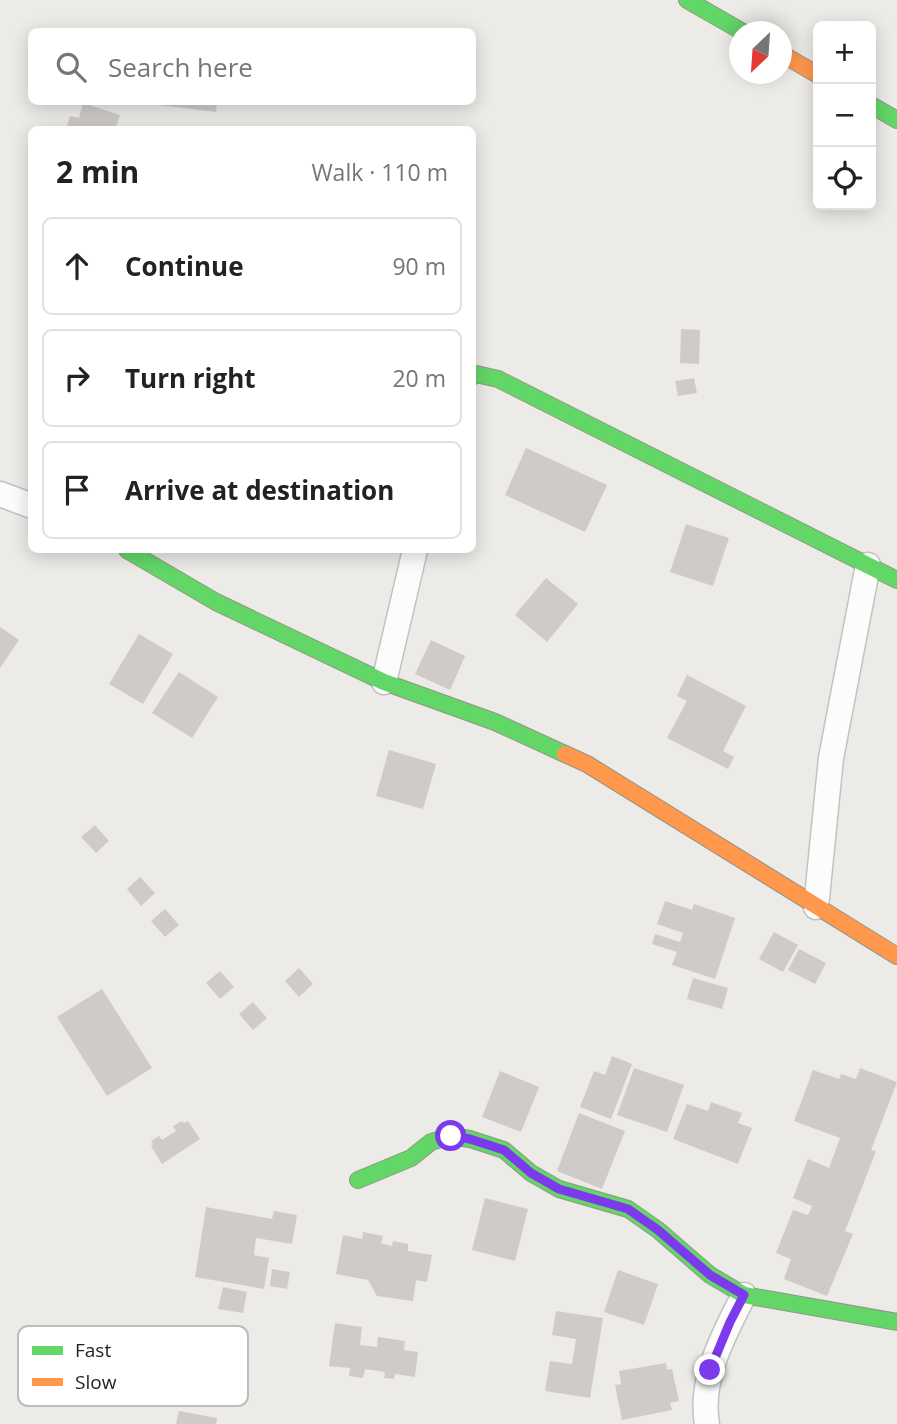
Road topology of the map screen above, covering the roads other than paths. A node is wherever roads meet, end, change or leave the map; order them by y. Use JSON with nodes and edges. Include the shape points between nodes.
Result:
{"nodes":[{"id":1,"x":687,"y":0,"type":"edge"},
{"id":2,"x":729,"y":24,"type":"edge"},
{"id":3,"x":792,"y":60,"type":"edge"},
{"id":4,"x":813,"y":72,"type":"edge"},
{"id":5,"x":876,"y":108,"type":"edge"},
{"id":6,"x":897,"y":120,"type":"edge"},
{"id":7,"x":476,"y":374,"type":"edge"},
{"id":8,"x":0,"y":494,"type":"edge"},
{"id":9,"x":28,"y":504,"type":"edge"},
{"id":10,"x":132,"y":553,"type":"edge"},
{"id":11,"x":414,"y":553,"type":"edge"},
{"id":12,"x":868,"y":565,"type":"junction"},
{"id":13,"x":897,"y":580,"type":"edge"},
{"id":14,"x":384,"y":682,"type":"junction"},
{"id":15,"x":816,"y":907,"type":"junction"},
{"id":16,"x":897,"y":956,"type":"edge"},
{"id":17,"x":358,"y":1180,"type":"dead end"},
{"id":18,"x":744,"y":1295,"type":"junction"},
{"id":19,"x":897,"y":1322,"type":"edge"},
{"id":20,"x":707,"y":1424,"type":"edge"}],
"edges":[{"from":1,"to":2,"type":"main road"},
{"from":3,"to":4,"type":"main road"},
{"from":5,"to":6,"type":"main road"},
{"from":7,"to":12,"type":"main road","via":[[498,379]]},
{"from":8,"to":9,"type":"street"},
{"from":10,"to":14,"type":"main road","via":[[216,603]]},
{"from":11,"to":14,"type":"street"},
{"from":12,"to":13,"type":"main road"},
{"from":12,"to":15,"type":"street","via":[[831,758]]},
{"from":14,"to":15,"type":"main road","via":[[495,722],[587,764]]},
{"from":15,"to":16,"type":"main road"},
{"from":17,"to":18,"type":"main road","via":[[411,1158],[431,1142],[451,1136],[470,1139],[504,1150],[559,1189],[628,1209],[710,1275]]},
{"from":18,"to":19,"type":"main road"},
{"from":18,"to":20,"type":"street","via":[[710,1370]]}]}
